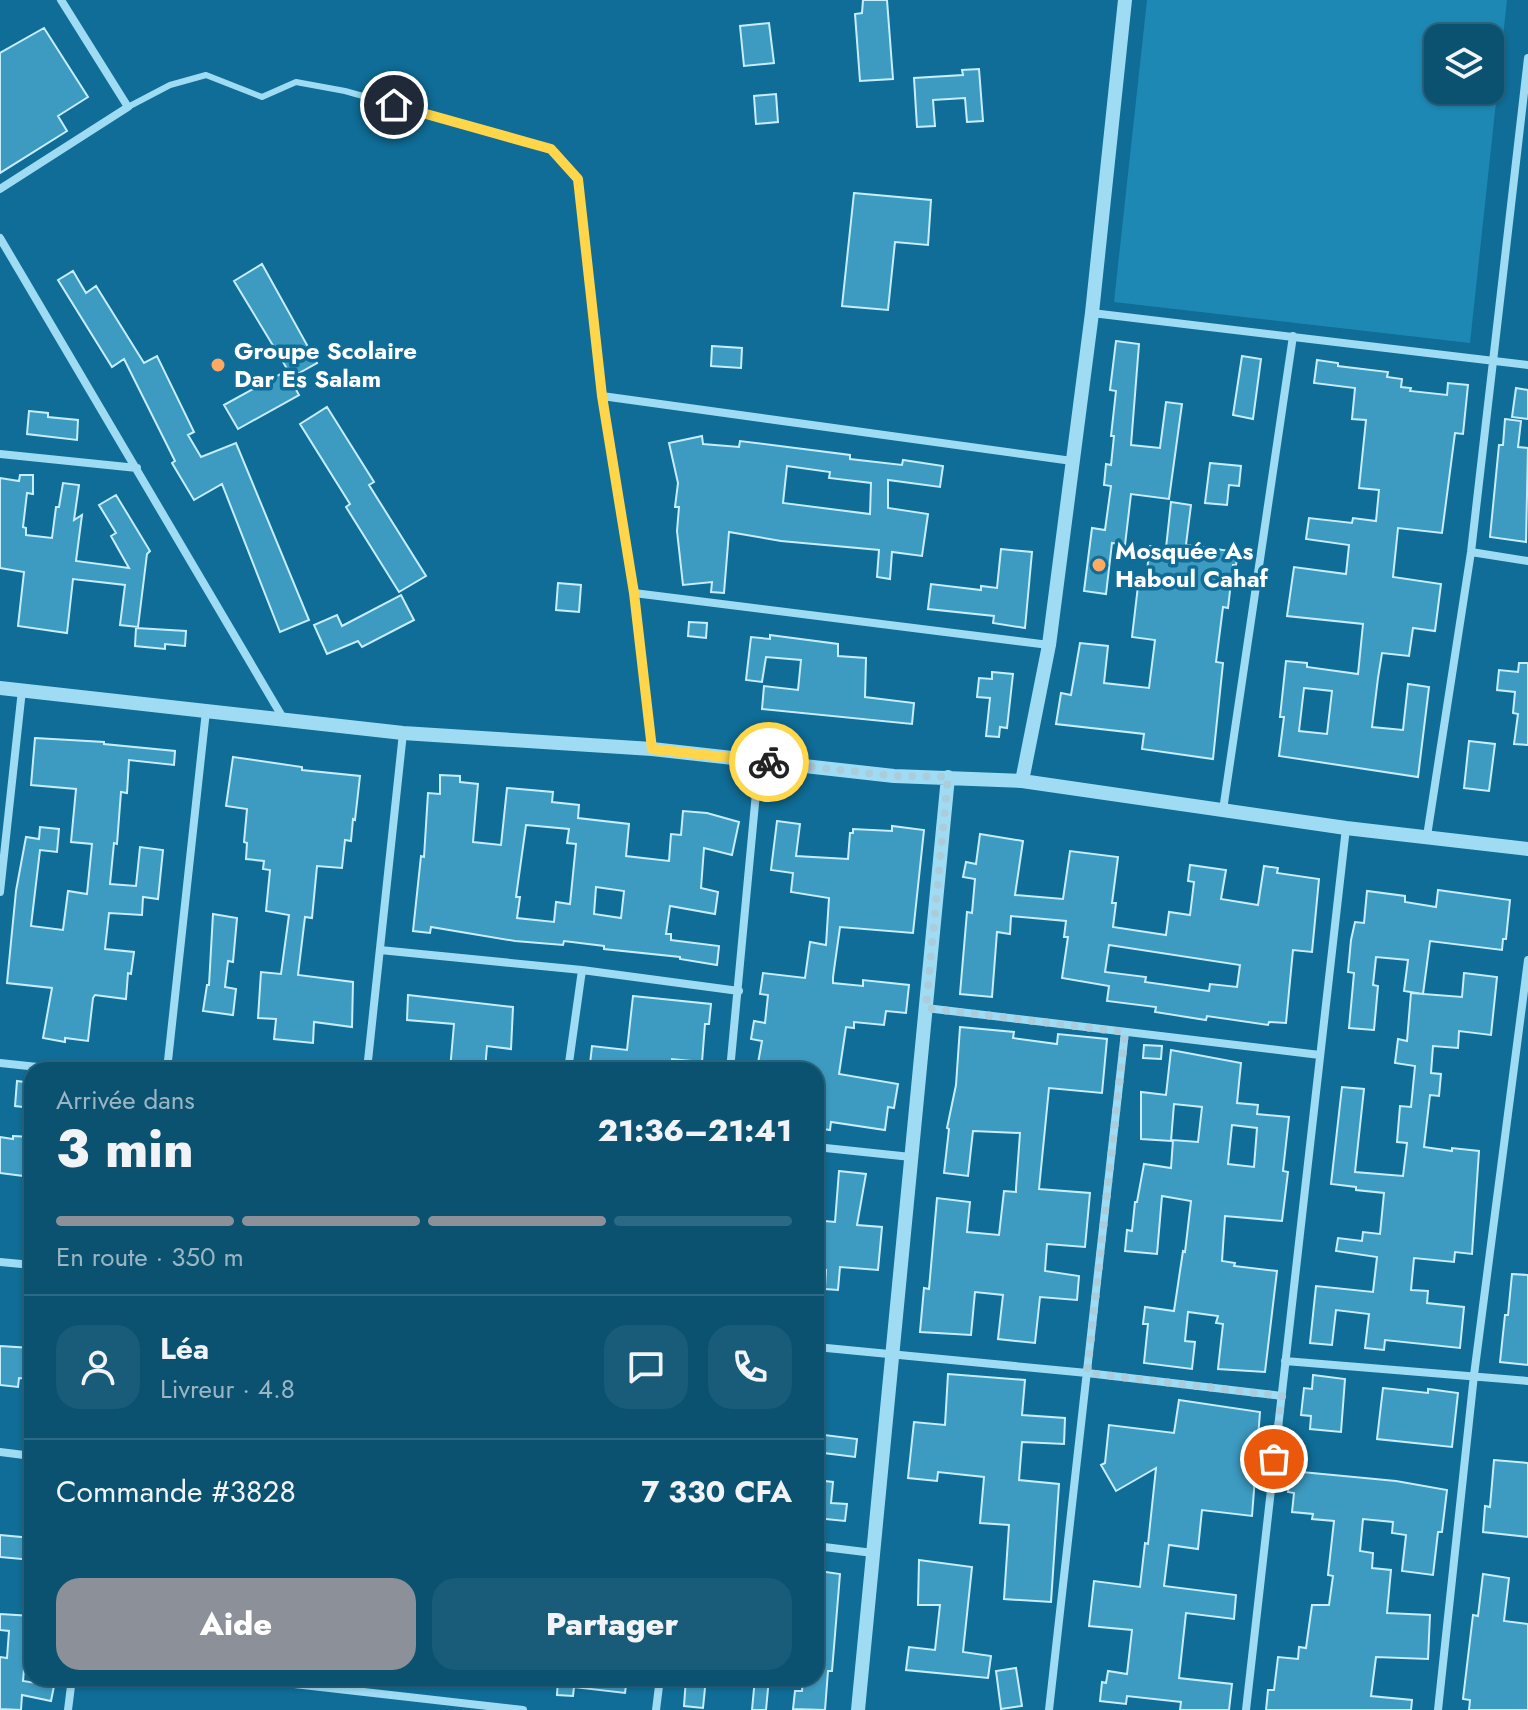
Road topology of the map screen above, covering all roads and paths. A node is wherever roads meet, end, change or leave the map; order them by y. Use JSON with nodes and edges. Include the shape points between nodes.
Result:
{"nodes":[{"id":1,"x":61,"y":0,"type":"edge"},
{"id":2,"x":1125,"y":0,"type":"edge"},
{"id":3,"x":1528,"y":58,"type":"edge"},
{"id":4,"x":128,"y":107,"type":"junction"},
{"id":5,"x":0,"y":189,"type":"edge"},
{"id":6,"x":0,"y":238,"type":"edge"},
{"id":7,"x":1092,"y":313,"type":"junction"},
{"id":8,"x":1293,"y":336,"type":"junction"},
{"id":9,"x":1495,"y":360,"type":"junction"},
{"id":10,"x":1528,"y":365,"type":"edge"},
{"id":11,"x":602,"y":396,"type":"junction"},
{"id":12,"x":0,"y":454,"type":"edge"},
{"id":13,"x":1072,"y":461,"type":"junction"},
{"id":14,"x":137,"y":468,"type":"junction"},
{"id":15,"x":1471,"y":552,"type":"junction"},
{"id":16,"x":1528,"y":561,"type":"edge"},
{"id":17,"x":634,"y":593,"type":"junction"},
{"id":18,"x":1049,"y":645,"type":"junction"},
{"id":19,"x":0,"y":688,"type":"edge"},
{"id":20,"x":22,"y":690,"type":"junction"},
{"id":21,"x":206,"y":711,"type":"junction"},
{"id":22,"x":283,"y":718,"type":"junction"},
{"id":23,"x":403,"y":733,"type":"junction"},
{"id":24,"x":652,"y":749,"type":"junction"},
{"id":25,"x":759,"y":761,"type":"junction"},
{"id":26,"x":948,"y":777,"type":"junction"},
{"id":27,"x":1022,"y":781,"type":"junction"},
{"id":28,"x":1222,"y":811,"type":"junction"},
{"id":29,"x":1346,"y":828,"type":"junction"},
{"id":30,"x":1427,"y":836,"type":"junction"},
{"id":31,"x":1528,"y":849,"type":"edge"},
{"id":32,"x":0,"y":892,"type":"edge"},
{"id":33,"x":380,"y":950,"type":"junction"},
{"id":34,"x":1528,"y":960,"type":"edge"},
{"id":35,"x":582,"y":970,"type":"junction"},
{"id":36,"x":739,"y":991,"type":"junction"},
{"id":37,"x":926,"y":1008,"type":"junction"},
{"id":38,"x":1125,"y":1032,"type":"junction"},
{"id":39,"x":1320,"y":1055,"type":"junction"},
{"id":40,"x":168,"y":1062,"type":"edge"},
{"id":41,"x":368,"y":1062,"type":"edge"},
{"id":42,"x":569,"y":1062,"type":"edge"},
{"id":43,"x":731,"y":1062,"type":"edge"},
{"id":44,"x":0,"y":1063,"type":"edge"},
{"id":45,"x":24,"y":1066,"type":"edge"},
{"id":46,"x":824,"y":1148,"type":"edge"},
{"id":47,"x":911,"y":1157,"type":"junction"},
{"id":48,"x":0,"y":1262,"type":"edge"},
{"id":49,"x":24,"y":1264,"type":"edge"},
{"id":50,"x":824,"y":1348,"type":"edge"},
{"id":51,"x":892,"y":1355,"type":"junction"},
{"id":52,"x":1285,"y":1361,"type":"junction"},
{"id":53,"x":1087,"y":1373,"type":"junction"},
{"id":54,"x":1474,"y":1375,"type":"junction"},
{"id":55,"x":1528,"y":1381,"type":"edge"},
{"id":56,"x":1282,"y":1396,"type":"junction"},
{"id":57,"x":0,"y":1452,"type":"edge"},
{"id":58,"x":24,"y":1455,"type":"edge"},
{"id":59,"x":824,"y":1547,"type":"edge"},
{"id":60,"x":873,"y":1553,"type":"junction"},
{"id":61,"x":71,"y":1686,"type":"edge"},
{"id":62,"x":312,"y":1686,"type":"edge"},
{"id":63,"x":659,"y":1686,"type":"edge"},
{"id":64,"x":68,"y":1710,"type":"edge"},
{"id":65,"x":523,"y":1710,"type":"edge"},
{"id":66,"x":656,"y":1710,"type":"edge"},
{"id":67,"x":858,"y":1710,"type":"edge"},
{"id":68,"x":1049,"y":1710,"type":"edge"},
{"id":69,"x":1246,"y":1710,"type":"edge"},
{"id":70,"x":1438,"y":1710,"type":"edge"}],
"edges":[{"from":1,"to":4,"type":"street"},
{"from":2,"to":7,"type":"street"},
{"from":3,"to":9,"type":"street"},
{"from":4,"to":5,"type":"street"},
{"from":4,"to":11,"type":"lane","via":[[170,85],[206,75],[262,97],[296,82],[551,149],[578,179]]},
{"from":6,"to":14,"type":"street"},
{"from":7,"to":8,"type":"street"},
{"from":7,"to":13,"type":"street"},
{"from":8,"to":9,"type":"street"},
{"from":8,"to":28,"type":"street"},
{"from":9,"to":10,"type":"street"},
{"from":9,"to":15,"type":"street"},
{"from":11,"to":13,"type":"street"},
{"from":11,"to":17,"type":"street"},
{"from":12,"to":14,"type":"street"},
{"from":13,"to":18,"type":"street"},
{"from":14,"to":22,"type":"street"},
{"from":15,"to":16,"type":"street"},
{"from":15,"to":30,"type":"street"},
{"from":17,"to":18,"type":"street"},
{"from":17,"to":24,"type":"street"},
{"from":18,"to":27,"type":"street"},
{"from":19,"to":20,"type":"street"},
{"from":20,"to":21,"type":"street"},
{"from":20,"to":32,"type":"street"},
{"from":21,"to":22,"type":"street"},
{"from":21,"to":40,"type":"street"},
{"from":22,"to":23,"type":"street"},
{"from":23,"to":24,"type":"street"},
{"from":23,"to":33,"type":"street"},
{"from":24,"to":25,"type":"street"},
{"from":25,"to":26,"type":"street"},
{"from":25,"to":36,"type":"street"},
{"from":26,"to":27,"type":"street"},
{"from":26,"to":37,"type":"street"},
{"from":27,"to":28,"type":"street"},
{"from":28,"to":29,"type":"street"},
{"from":29,"to":30,"type":"street"},
{"from":29,"to":39,"type":"street"},
{"from":30,"to":31,"type":"street"},
{"from":33,"to":35,"type":"street"},
{"from":33,"to":41,"type":"street"},
{"from":34,"to":54,"type":"street"},
{"from":35,"to":36,"type":"street"},
{"from":35,"to":42,"type":"street"},
{"from":36,"to":43,"type":"street"},
{"from":37,"to":38,"type":"street"},
{"from":37,"to":47,"type":"street"},
{"from":38,"to":39,"type":"street"},
{"from":38,"to":53,"type":"street"},
{"from":39,"to":52,"type":"street"},
{"from":44,"to":45,"type":"street"},
{"from":46,"to":47,"type":"street"},
{"from":47,"to":51,"type":"street"},
{"from":48,"to":49,"type":"street"},
{"from":50,"to":51,"type":"street"},
{"from":51,"to":53,"type":"street"},
{"from":51,"to":60,"type":"street"},
{"from":52,"to":54,"type":"street"},
{"from":52,"to":56,"type":"street"},
{"from":53,"to":56,"type":"street"},
{"from":53,"to":68,"type":"street"},
{"from":54,"to":55,"type":"street"},
{"from":54,"to":70,"type":"street"},
{"from":56,"to":69,"type":"street"},
{"from":57,"to":58,"type":"street"},
{"from":59,"to":60,"type":"street"},
{"from":60,"to":67,"type":"street"},
{"from":61,"to":64,"type":"street"},
{"from":62,"to":65,"type":"street"},
{"from":63,"to":66,"type":"street"}]}
